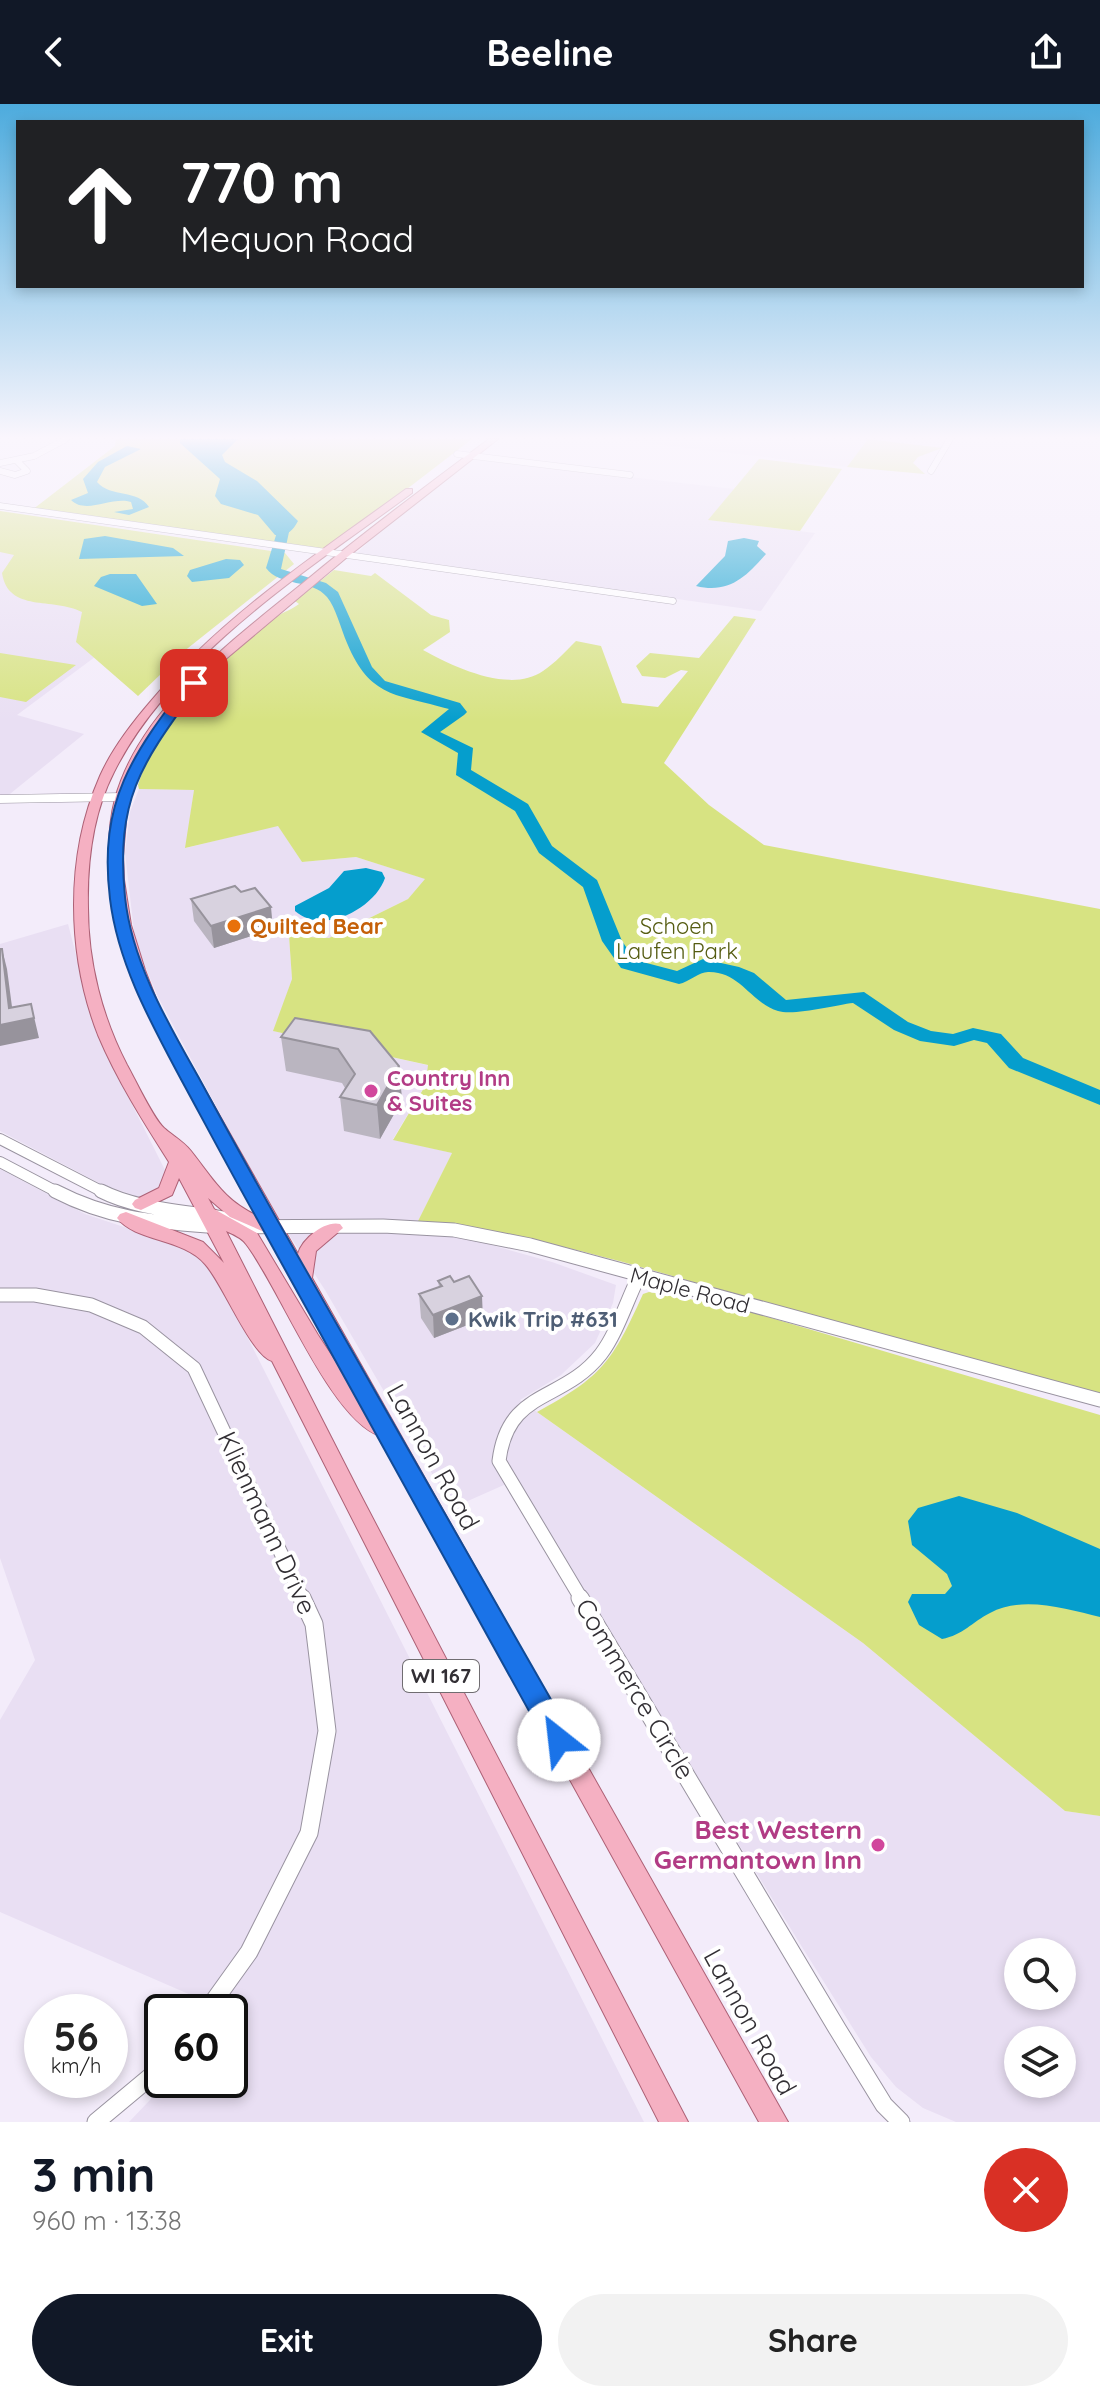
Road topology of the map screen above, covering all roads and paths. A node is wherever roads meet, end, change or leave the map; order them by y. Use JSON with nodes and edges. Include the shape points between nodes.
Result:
{"nodes":[{"id":1,"x":190,"y":533,"type":"edge"},
{"id":2,"x":350,"y":533,"type":"edge"},
{"id":3,"x":371,"y":533,"type":"edge"},
{"id":4,"x":325,"y":552,"type":"junction"},
{"id":5,"x":342,"y":556,"type":"junction"},
{"id":6,"x":673,"y":601,"type":"dead end"},
{"id":7,"x":122,"y":797,"type":"junction"},
{"id":8,"x":0,"y":799,"type":"edge"},
{"id":9,"x":97,"y":799,"type":"junction"},
{"id":10,"x":157,"y":1130,"type":"junction"},
{"id":11,"x":0,"y":1139,"type":"edge"},
{"id":12,"x":0,"y":1162,"type":"edge"},
{"id":13,"x":176,"y":1163,"type":"junction"},
{"id":14,"x":141,"y":1204,"type":"junction"},
{"id":15,"x":126,"y":1218,"type":"junction"},
{"id":16,"x":220,"y":1223,"type":"junction"},
{"id":17,"x":334,"y":1228,"type":"junction"},
{"id":18,"x":272,"y":1229,"type":"junction"},
{"id":19,"x":639,"y":1276,"type":"junction"},
{"id":20,"x":302,"y":1282,"type":"junction"},
{"id":21,"x":0,"y":1295,"type":"edge"},
{"id":22,"x":288,"y":1373,"type":"junction"},
{"id":23,"x":1100,"y":1400,"type":"edge"},
{"id":24,"x":386,"y":1432,"type":"junction"},
{"id":25,"x":219,"y":1994,"type":"edge"},
{"id":26,"x":144,"y":2082,"type":"edge"},
{"id":27,"x":96,"y":2122,"type":"edge"},
{"id":28,"x":674,"y":2122,"type":"edge"},
{"id":29,"x":774,"y":2122,"type":"edge"},
{"id":30,"x":901,"y":2122,"type":"edge"}],
"edges":[{"from":1,"to":4,"type":"street"},
{"from":2,"to":4,"type":"main road","number":"WI 167"},
{"from":3,"to":5,"type":"main road","number":"WI 167"},
{"from":4,"to":5,"type":"street"},
{"from":4,"to":9,"type":"main road","number":"WI 167","via":[[192,660],[158,695],[107,773]]},
{"from":5,"to":6,"type":"street"},
{"from":5,"to":7,"type":"main road","number":"WI 167","via":[[208,668],[179,699],[147,744]]},
{"from":7,"to":9,"type":"street"},
{"from":7,"to":18,"type":"main road","name":"Lannon Road","number":"WI 167","via":[[117,899],[129,952],[155,1014]]},
{"from":8,"to":9,"type":"street"},
{"from":9,"to":10,"type":"main road","number":"WI 167","via":[[80,880],[82,947],[96,1008],[122,1069]]},
{"from":10,"to":13,"type":"main road","number":"WI 167"},
{"from":10,"to":18,"type":"main road","via":[[180,1145],[218,1199]]},
{"from":11,"to":14,"type":"street","name":"Maple Road","via":[[94,1189]]},
{"from":12,"to":15,"type":"street","name":"Maple Road","via":[[92,1210]]},
{"from":13,"to":14,"type":"main road","via":[[166,1191]]},
{"from":13,"to":16,"type":"main road","number":"WI 167"},
{"from":14,"to":16,"type":"street","name":"Maple Road"},
{"from":15,"to":16,"type":"street","name":"Maple Road"},
{"from":15,"to":22,"type":"main road","via":[[213,1259],[253,1333]]},
{"from":16,"to":18,"type":"street","name":"Maple Road"},
{"from":16,"to":18,"type":"street","name":"Maple Road"},
{"from":16,"to":22,"type":"main road","number":"WI 167"},
{"from":16,"to":24,"type":"main road","via":[[259,1248],[359,1413]]},
{"from":17,"to":18,"type":"street","name":"Maple Road"},
{"from":17,"to":19,"type":"street","name":"Maple Road","via":[[454,1230]]},
{"from":17,"to":20,"type":"main road","via":[[308,1248]]},
{"from":18,"to":20,"type":"main road","name":"Lannon Road","number":"WI 167"},
{"from":19,"to":23,"type":"street","name":"Maple Road"},
{"from":19,"to":30,"type":"street","name":"Commerce Circle","via":[[601,1354],[569,1383],[521,1409],[502,1436],[499,1461],[838,2030],[884,2105]]},
{"from":20,"to":24,"type":"main road","name":"Lannon Road","number":"WI 167"},
{"from":21,"to":25,"type":"street","name":"Klienmann Drive","via":[[91,1305],[143,1327],[194,1368],[314,1624],[327,1731],[309,1833],[249,1952]]},
{"from":22,"to":28,"type":"main road","number":"WI 167"},
{"from":24,"to":29,"type":"main road","name":"Lannon Road","number":"WI 167"},
{"from":26,"to":27,"type":"street"}]}
